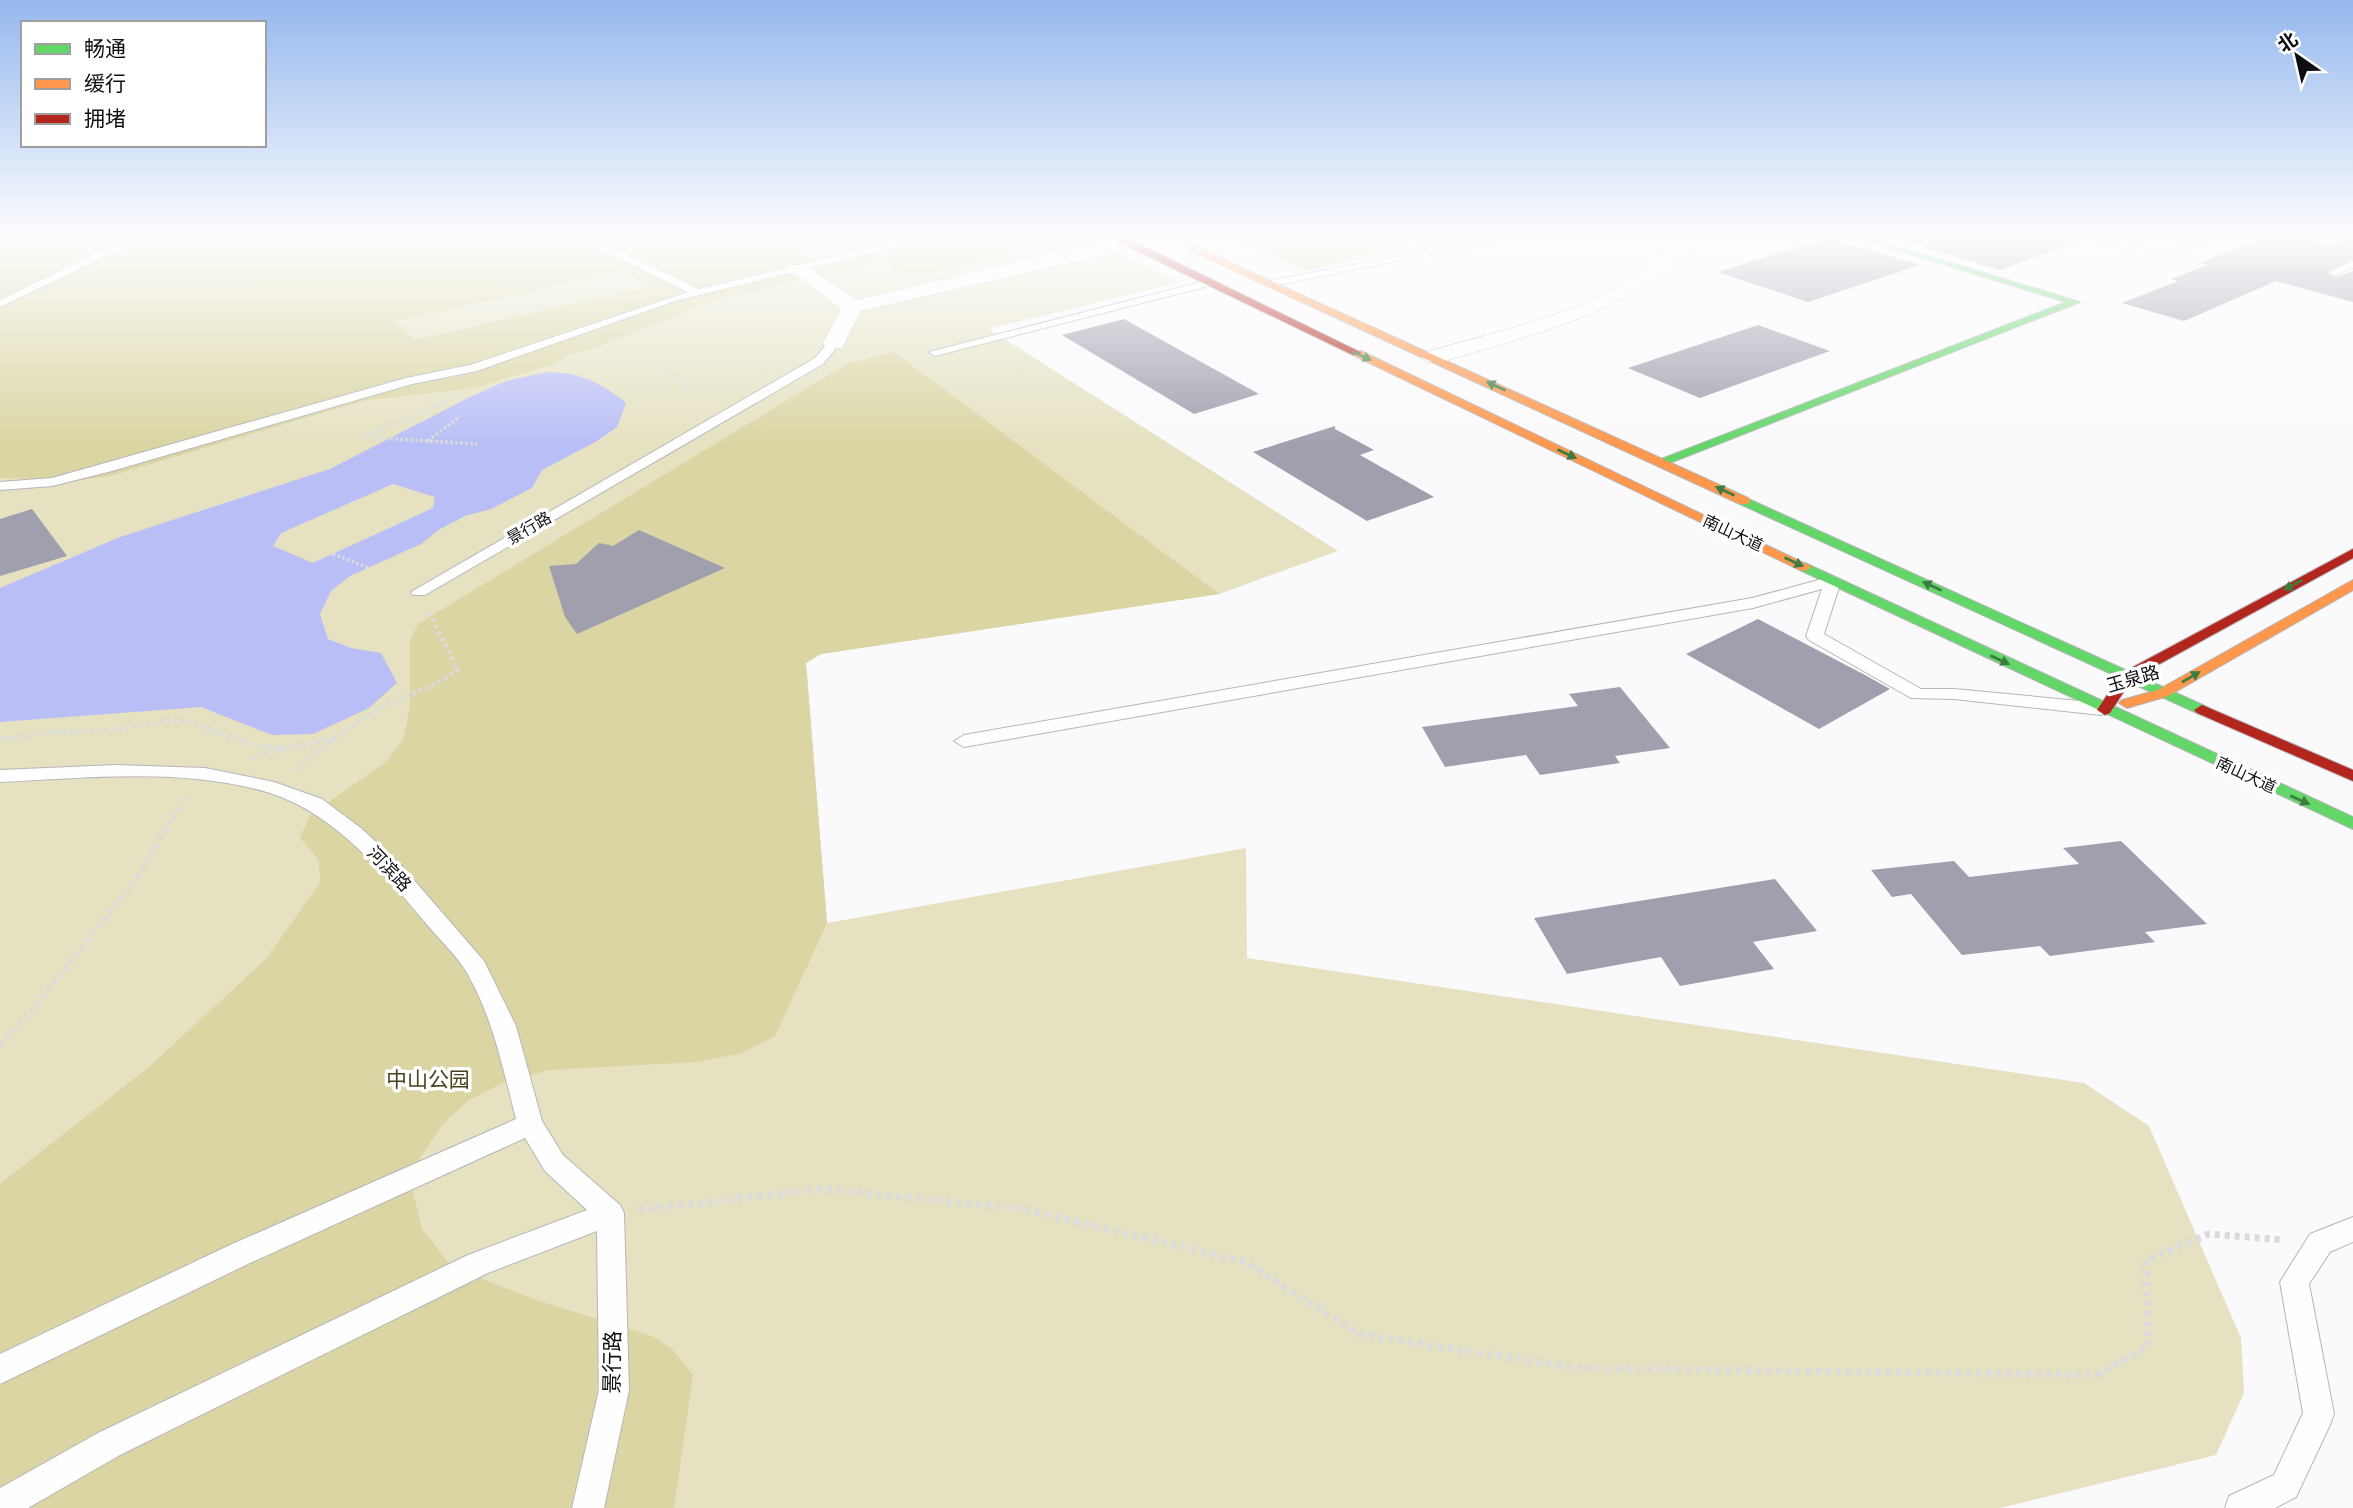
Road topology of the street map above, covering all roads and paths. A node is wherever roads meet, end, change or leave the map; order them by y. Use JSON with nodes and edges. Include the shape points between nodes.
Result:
{"nodes":[{"id":1,"x":658,"y":305,"type":"edge"},
{"id":2,"x":860,"y":305,"type":"edge"},
{"id":3,"x":1123,"y":305,"type":"edge"},
{"id":4,"x":1254,"y":305,"type":"edge"},
{"id":5,"x":1322,"y":305,"type":"edge"},
{"id":6,"x":1591,"y":305,"type":"edge"},
{"id":7,"x":2066,"y":305,"type":"edge"},
{"id":8,"x":853,"y":307,"type":"joint"},
{"id":9,"x":834,"y":342,"type":"joint"},
{"id":10,"x":608,"y":347,"type":"dead end"},
{"id":11,"x":935,"y":352,"type":"dead end"},
{"id":12,"x":1434,"y":357,"type":"junction"},
{"id":13,"x":691,"y":392,"type":"dead end"},
{"id":14,"x":460,"y":416,"type":"dead end"},
{"id":15,"x":389,"y":439,"type":"dead end"},
{"id":16,"x":428,"y":441,"type":"junction"},
{"id":17,"x":477,"y":444,"type":"dead end"},
{"id":18,"x":1663,"y":462,"type":"junction"},
{"id":19,"x":0,"y":486,"type":"edge"},
{"id":20,"x":2353,"y":553,"type":"edge"},
{"id":21,"x":333,"y":554,"type":"dead end"},
{"id":22,"x":369,"y":568,"type":"dead end"},
{"id":23,"x":1833,"y":580,"type":"junction"},
{"id":24,"x":2353,"y":584,"type":"edge"},
{"id":25,"x":419,"y":592,"type":"joint"},
{"id":26,"x":2127,"y":676,"type":"junction"},
{"id":27,"x":2163,"y":693,"type":"junction"},
{"id":28,"x":2105,"y":710,"type":"junction"},
{"id":29,"x":333,"y":739,"type":"junction"},
{"id":30,"x":0,"y":740,"type":"edge"},
{"id":31,"x":964,"y":741,"type":"dead end"},
{"id":32,"x":285,"y":748,"type":"junction"},
{"id":33,"x":205,"y":774,"type":"junction"},
{"id":34,"x":0,"y":776,"type":"edge"},
{"id":35,"x":2353,"y":776,"type":"edge"},
{"id":36,"x":274,"y":788,"type":"junction"},
{"id":37,"x":2353,"y":824,"type":"edge"},
{"id":38,"x":0,"y":1045,"type":"edge"},
{"id":39,"x":530,"y":1124,"type":"junction"},
{"id":40,"x":610,"y":1213,"type":"junction"},
{"id":41,"x":2353,"y":1229,"type":"edge"},
{"id":42,"x":2320,"y":1243,"type":"junction"},
{"id":43,"x":0,"y":1369,"type":"edge"},
{"id":44,"x":0,"y":1506,"type":"edge"},
{"id":45,"x":588,"y":1508,"type":"edge"},
{"id":46,"x":2241,"y":1508,"type":"edge"}],
"edges":[{"from":1,"to":19,"type":"lane","via":[[473,368],[410,381],[52,482]]},
{"from":2,"to":8,"type":"street"},
{"from":3,"to":11,"type":"lane"},
{"from":4,"to":23,"type":"main road","name":"南山大道","one_way":true},
{"from":5,"to":12,"type":"main road","name":"南山大道"},
{"from":6,"to":12,"type":"street"},
{"from":7,"to":18,"type":"main road"},
{"from":8,"to":9,"type":"street"},
{"from":9,"to":25,"type":"lane","name":"景行路","via":[[819,362]]},
{"from":10,"to":13,"type":"path","via":[[622,359],[647,353]]},
{"from":18,"to":12,"type":"main road","name":"南山大道","one_way":true},
{"from":14,"to":16,"type":"path"},
{"from":15,"to":16,"type":"path"},
{"from":16,"to":17,"type":"path"},
{"from":26,"to":18,"type":"main road","name":"南山大道","one_way":true},
{"from":20,"to":26,"type":"main road","name":"玉泉路","one_way":true},
{"from":21,"to":22,"type":"path"},
{"from":23,"to":28,"type":"main road","name":"南山大道","one_way":true},
{"from":23,"to":28,"type":"lane","via":[[1815,636],[1917,694]]},
{"from":23,"to":31,"type":"lane","via":[[1753,603]]},
{"from":27,"to":24,"type":"main road","name":"玉泉路","one_way":true},
{"from":25,"to":29,"type":"path","via":[[458,670],[380,709]]},
{"from":26,"to":27,"type":"main road","name":"南山大道"},
{"from":26,"to":28,"type":"main road","name":"玉泉路"},
{"from":27,"to":28,"type":"main road","name":"玉泉路"},
{"from":27,"to":35,"type":"main road","name":"南山大道"},
{"from":28,"to":37,"type":"main road","name":"南山大道","one_way":true},
{"from":29,"to":32,"type":"path"},
{"from":29,"to":36,"type":"path"},
{"from":30,"to":32,"type":"path","via":[[170,720],[259,746]]},
{"from":32,"to":33,"type":"path"},
{"from":33,"to":34,"type":"lane","name":"河滨路","via":[[116,771]]},
{"from":33,"to":36,"type":"lane","name":"河滨路"},
{"from":33,"to":38,"type":"path","via":[[137,878]]},
{"from":36,"to":39,"type":"lane","name":"河滨路","via":[[315,804],[355,834],[392,869],[476,967],[504,1026]]},
{"from":39,"to":40,"type":"lane","name":"河滨路","via":[[554,1163]]},
{"from":39,"to":43,"type":"lane","via":[[240,1254]]},
{"from":40,"to":42,"type":"path","via":[[821,1189],[1024,1209],[1245,1262],[1359,1334],[1576,1368],[2096,1375],[2148,1347],[2146,1260],[2209,1234]]},
{"from":40,"to":44,"type":"lane","via":[[478,1264],[109,1444]]},
{"from":40,"to":45,"type":"lane","name":"景行路","via":[[614,1390]]},
{"from":41,"to":42,"type":"lane"},
{"from":42,"to":46,"type":"lane","via":[[2294,1282],[2319,1414],[2285,1486]]}]}
